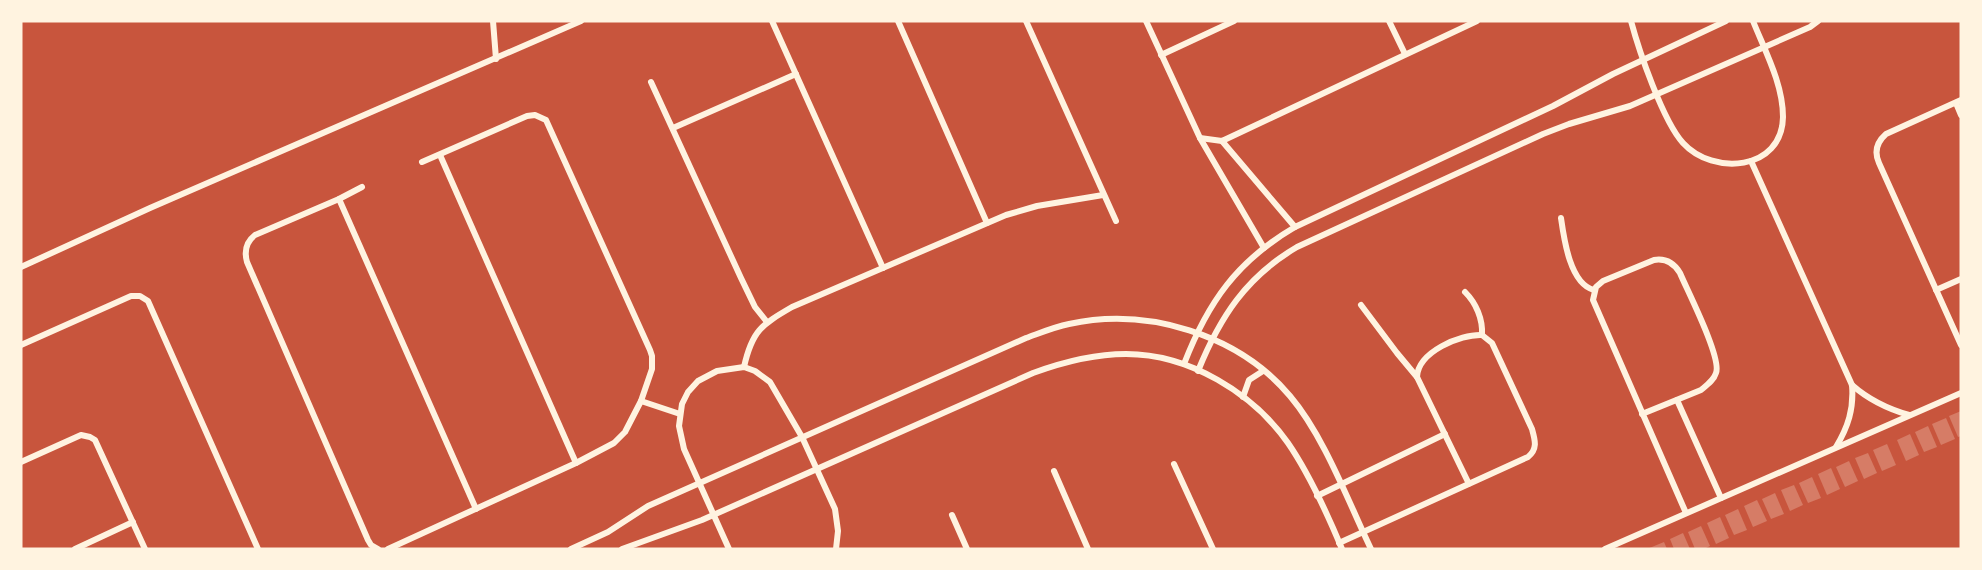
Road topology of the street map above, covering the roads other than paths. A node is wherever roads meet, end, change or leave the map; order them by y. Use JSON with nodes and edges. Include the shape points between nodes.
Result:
{"nodes":[{"id":1,"x":493,"y":21,"type":"edge"},
{"id":2,"x":580,"y":21,"type":"edge"},
{"id":3,"x":772,"y":21,"type":"edge"},
{"id":4,"x":898,"y":21,"type":"edge"},
{"id":5,"x":1026,"y":21,"type":"edge"},
{"id":6,"x":1146,"y":21,"type":"edge"},
{"id":7,"x":1234,"y":21,"type":"edge"},
{"id":8,"x":1389,"y":21,"type":"edge"},
{"id":9,"x":1477,"y":21,"type":"edge"},
{"id":10,"x":1631,"y":21,"type":"edge"},
{"id":11,"x":1726,"y":21,"type":"edge"},
{"id":12,"x":1753,"y":21,"type":"edge"},
{"id":13,"x":1818,"y":21,"type":"edge"},
{"id":14,"x":1763,"y":47,"type":"junction"},
{"id":15,"x":1405,"y":54,"type":"junction"},
{"id":16,"x":1161,"y":55,"type":"junction"},
{"id":17,"x":496,"y":59,"type":"junction"},
{"id":18,"x":1643,"y":59,"type":"junction"},
{"id":19,"x":796,"y":74,"type":"junction"},
{"id":20,"x":651,"y":82,"type":"dead end"},
{"id":21,"x":1657,"y":94,"type":"junction"},
{"id":22,"x":1958,"y":102,"type":"edge"},
{"id":23,"x":1961,"y":115,"type":"edge"},
{"id":24,"x":673,"y":128,"type":"junction"},
{"id":25,"x":1200,"y":138,"type":"junction"},
{"id":26,"x":1222,"y":141,"type":"junction"},
{"id":27,"x":440,"y":154,"type":"junction"},
{"id":28,"x":1751,"y":161,"type":"junction"},
{"id":29,"x":422,"y":162,"type":"dead end"},
{"id":30,"x":362,"y":187,"type":"dead end"},
{"id":31,"x":1103,"y":195,"type":"junction"},
{"id":32,"x":339,"y":199,"type":"junction"},
{"id":33,"x":1561,"y":218,"type":"dead end"},
{"id":34,"x":1116,"y":222,"type":"dead end"},
{"id":35,"x":987,"y":223,"type":"junction"},
{"id":36,"x":1295,"y":227,"type":"junction"},
{"id":37,"x":1264,"y":248,"type":"junction"},
{"id":38,"x":21,"y":267,"type":"edge"},
{"id":39,"x":883,"y":268,"type":"junction"},
{"id":40,"x":1961,"y":279,"type":"edge"},
{"id":41,"x":1594,"y":290,"type":"junction"},
{"id":42,"x":1936,"y":290,"type":"junction"},
{"id":43,"x":1465,"y":292,"type":"dead end"},
{"id":44,"x":1361,"y":305,"type":"dead end"},
{"id":45,"x":767,"y":322,"type":"junction"},
{"id":46,"x":1196,"y":332,"type":"junction"},
{"id":47,"x":1482,"y":335,"type":"junction"},
{"id":48,"x":1212,"y":339,"type":"junction"},
{"id":49,"x":21,"y":345,"type":"edge"},
{"id":50,"x":1961,"y":345,"type":"edge"},
{"id":51,"x":1184,"y":364,"type":"junction"},
{"id":52,"x":744,"y":367,"type":"junction"},
{"id":53,"x":1198,"y":371,"type":"junction"},
{"id":54,"x":1263,"y":371,"type":"junction"},
{"id":55,"x":1417,"y":377,"type":"junction"},
{"id":56,"x":1852,"y":385,"type":"junction"},
{"id":57,"x":1961,"y":393,"type":"edge"},
{"id":58,"x":1243,"y":397,"type":"junction"},
{"id":59,"x":1677,"y":399,"type":"junction"},
{"id":60,"x":641,"y":401,"type":"junction"},
{"id":61,"x":681,"y":414,"type":"junction"},
{"id":62,"x":1642,"y":414,"type":"junction"},
{"id":63,"x":1910,"y":415,"type":"junction"},
{"id":64,"x":1445,"y":434,"type":"junction"},
{"id":65,"x":802,"y":437,"type":"junction"},
{"id":66,"x":1835,"y":448,"type":"junction"},
{"id":67,"x":21,"y":462,"type":"edge"},
{"id":68,"x":576,"y":463,"type":"junction"},
{"id":69,"x":1174,"y":464,"type":"dead end"},
{"id":70,"x":817,"y":469,"type":"junction"},
{"id":71,"x":1054,"y":471,"type":"dead end"},
{"id":72,"x":700,"y":483,"type":"junction"},
{"id":73,"x":1469,"y":484,"type":"junction"},
{"id":74,"x":1341,"y":485,"type":"junction"},
{"id":75,"x":1317,"y":496,"type":"junction"},
{"id":76,"x":1721,"y":498,"type":"junction"},
{"id":77,"x":476,"y":509,"type":"junction"},
{"id":78,"x":1686,"y":513,"type":"junction"},
{"id":79,"x":714,"y":515,"type":"junction"},
{"id":80,"x":952,"y":515,"type":"dead end"},
{"id":81,"x":133,"y":522,"type":"junction"},
{"id":82,"x":1363,"y":532,"type":"junction"},
{"id":83,"x":1340,"y":546,"type":"edge"},
{"id":84,"x":75,"y":549,"type":"edge"},
{"id":85,"x":145,"y":549,"type":"edge"},
{"id":86,"x":258,"y":549,"type":"edge"},
{"id":87,"x":376,"y":549,"type":"edge"},
{"id":88,"x":388,"y":549,"type":"edge"},
{"id":89,"x":571,"y":549,"type":"edge"},
{"id":90,"x":622,"y":549,"type":"edge"},
{"id":91,"x":729,"y":549,"type":"edge"},
{"id":92,"x":836,"y":549,"type":"edge"},
{"id":93,"x":967,"y":549,"type":"edge"},
{"id":94,"x":1088,"y":549,"type":"edge"},
{"id":95,"x":1213,"y":549,"type":"edge"},
{"id":96,"x":1371,"y":549,"type":"edge"},
{"id":97,"x":1605,"y":549,"type":"edge"}],
"edges":[{"from":1,"to":17,"type":"street"},
{"from":2,"to":17,"type":"street"},
{"from":3,"to":19,"type":"street"},
{"from":4,"to":35,"type":"street"},
{"from":5,"to":31,"type":"street"},
{"from":6,"to":16,"type":"street"},
{"from":7,"to":16,"type":"street"},
{"from":8,"to":15,"type":"street"},
{"from":9,"to":15,"type":"street"},
{"from":10,"to":18,"type":"street"},
{"from":11,"to":18,"type":"street"},
{"from":12,"to":14,"type":"street"},
{"from":13,"to":14,"type":"street"},
{"from":14,"to":21,"type":"street"},
{"from":14,"to":28,"type":"street","via":[[1780,94],[1782,129],[1769,149]]},
{"from":15,"to":26,"type":"street"},
{"from":16,"to":25,"type":"street"},
{"from":17,"to":38,"type":"street"},
{"from":18,"to":21,"type":"street"},
{"from":18,"to":36,"type":"street","via":[[1553,106]]},
{"from":19,"to":24,"type":"street"},
{"from":19,"to":39,"type":"street"},
{"from":20,"to":24,"type":"street"},
{"from":21,"to":28,"type":"street","via":[[1679,139],[1694,153],[1727,164]]},
{"from":21,"to":48,"type":"street","via":[[1615,112],[1543,134],[1297,247],[1266,267],[1240,294]]},
{"from":22,"to":23,"type":"street"},
{"from":22,"to":42,"type":"street","via":[[1886,134],[1876,152]]},
{"from":24,"to":45,"type":"street","via":[[755,307]]},
{"from":25,"to":26,"type":"street"},
{"from":25,"to":37,"type":"street"},
{"from":26,"to":36,"type":"street"},
{"from":27,"to":29,"type":"street"},
{"from":27,"to":60,"type":"street","via":[[531,115],[543,117],[549,123],[652,356],[652,369]]},
{"from":27,"to":68,"type":"street"},
{"from":28,"to":56,"type":"street"},
{"from":30,"to":32,"type":"street"},
{"from":31,"to":34,"type":"street"},
{"from":31,"to":35,"type":"street","via":[[1037,206]]},
{"from":32,"to":77,"type":"street"},
{"from":32,"to":87,"type":"street","via":[[255,235],[248,242],[246,257],[368,540]]},
{"from":33,"to":41,"type":"street","via":[[1568,254],[1579,280]]},
{"from":35,"to":39,"type":"street"},
{"from":36,"to":37,"type":"street"},
{"from":37,"to":46,"type":"street","via":[[1227,284]]},
{"from":39,"to":45,"type":"street"},
{"from":40,"to":42,"type":"street"},
{"from":41,"to":59,"type":"street","via":[[1603,281],[1654,260],[1665,260],[1676,267],[1717,364],[1717,372],[1707,385]]},
{"from":41,"to":62,"type":"street","via":[[1594,304]]},
{"from":42,"to":50,"type":"street"},
{"from":43,"to":47,"type":"street","via":[[1481,320]]},
{"from":44,"to":55,"type":"street"},
{"from":45,"to":52,"type":"street","via":[[750,344]]},
{"from":46,"to":48,"type":"street"},
{"from":46,"to":51,"type":"street"},
{"from":46,"to":65,"type":"street","via":[[1129,319],[1068,324],[1026,338]]},
{"from":47,"to":55,"type":"street","via":[[1468,335],[1432,352],[1422,361]]},
{"from":47,"to":73,"type":"street","via":[[1492,342],[1532,429],[1535,447],[1528,457]]},
{"from":48,"to":53,"type":"street"},
{"from":48,"to":54,"type":"street"},
{"from":49,"to":86,"type":"street","via":[[131,296],[148,301]]},
{"from":51,"to":53,"type":"street"},
{"from":51,"to":70,"type":"street","via":[[1128,354],[1090,357],[1053,366]]},
{"from":52,"to":61,"type":"street","via":[[717,370],[698,381],[688,392]]},
{"from":52,"to":65,"type":"street","via":[[770,382]]},
{"from":53,"to":58,"type":"street"},
{"from":54,"to":58,"type":"street","via":[[1249,381]]},
{"from":54,"to":74,"type":"street","via":[[1304,415]]},
{"from":55,"to":64,"type":"street"},
{"from":56,"to":63,"type":"street","via":[[1883,406]]},
{"from":56,"to":66,"type":"street","via":[[1854,399],[1849,423]]},
{"from":57,"to":63,"type":"street"},
{"from":58,"to":75,"type":"street","via":[[1288,442]]},
{"from":59,"to":62,"type":"street"},
{"from":59,"to":76,"type":"street"},
{"from":60,"to":61,"type":"street"},
{"from":60,"to":68,"type":"street","via":[[620,438]]},
{"from":61,"to":72,"type":"street","via":[[680,438]]},
{"from":62,"to":78,"type":"street"},
{"from":63,"to":66,"type":"street"},
{"from":64,"to":73,"type":"street"},
{"from":64,"to":74,"type":"street"},
{"from":65,"to":70,"type":"street"},
{"from":65,"to":72,"type":"street"},
{"from":66,"to":76,"type":"street"},
{"from":67,"to":81,"type":"street","via":[[81,435],[90,437],[98,445]]},
{"from":68,"to":77,"type":"street"},
{"from":69,"to":95,"type":"street"},
{"from":70,"to":79,"type":"street"},
{"from":70,"to":92,"type":"street","via":[[835,509]]},
{"from":71,"to":94,"type":"street"},
{"from":72,"to":79,"type":"street"},
{"from":72,"to":89,"type":"street","via":[[648,506],[608,532]]},
{"from":73,"to":82,"type":"street"},
{"from":74,"to":75,"type":"street"},
{"from":74,"to":82,"type":"street"},
{"from":75,"to":83,"type":"street"},
{"from":76,"to":78,"type":"street"},
{"from":77,"to":88,"type":"street"},
{"from":78,"to":97,"type":"street"},
{"from":79,"to":90,"type":"street"},
{"from":79,"to":91,"type":"street"},
{"from":80,"to":93,"type":"street"},
{"from":81,"to":84,"type":"street"},
{"from":81,"to":85,"type":"street"},
{"from":82,"to":83,"type":"street"},
{"from":82,"to":96,"type":"street"}]}
